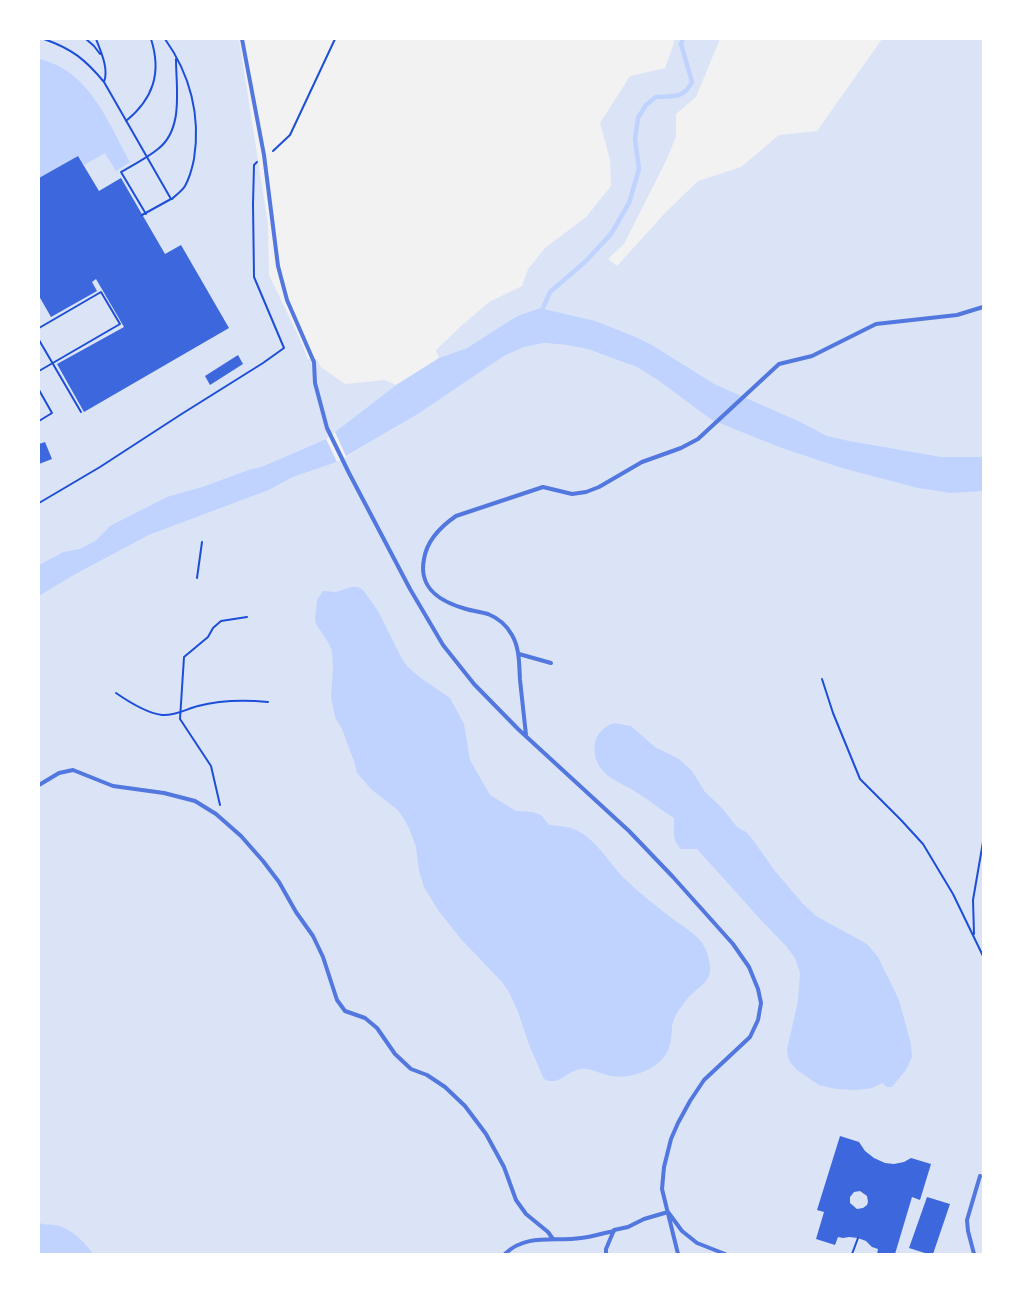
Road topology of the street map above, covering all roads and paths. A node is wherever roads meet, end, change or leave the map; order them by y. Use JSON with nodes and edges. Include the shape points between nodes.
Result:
{"nodes":[{"id":1,"x":44,"y":39,"type":"edge"},
{"id":2,"x":86,"y":39,"type":"edge"},
{"id":3,"x":96,"y":39,"type":"edge"},
{"id":4,"x":151,"y":39,"type":"edge"},
{"id":5,"x":165,"y":39,"type":"edge"},
{"id":6,"x":242,"y":39,"type":"edge"},
{"id":7,"x":335,"y":39,"type":"edge"},
{"id":8,"x":102,"y":56,"type":"junction"},
{"id":9,"x":176,"y":59,"type":"junction"},
{"id":10,"x":104,"y":82,"type":"junction"},
{"id":11,"x":125,"y":121,"type":"junction"},
{"id":12,"x":264,"y":154,"type":"junction"},
{"id":13,"x":147,"y":157,"type":"junction"},
{"id":14,"x":171,"y":199,"type":"junction"},
{"id":15,"x":983,"y":308,"type":"edge"},
{"id":16,"x":39,"y":328,"type":"edge"},
{"id":17,"x":39,"y":340,"type":"edge"},
{"id":18,"x":53,"y":363,"type":"junction"},
{"id":19,"x":39,"y":371,"type":"edge"},
{"id":20,"x":39,"y":390,"type":"edge"},
{"id":21,"x":81,"y":412,"type":"dead end"},
{"id":22,"x":39,"y":421,"type":"edge"},
{"id":23,"x":39,"y":502,"type":"edge"},
{"id":24,"x":202,"y":542,"type":"dead end"},
{"id":25,"x":197,"y":578,"type":"dead end"},
{"id":26,"x":247,"y":618,"type":"dead end"},
{"id":27,"x":519,"y":654,"type":"junction"},
{"id":28,"x":551,"y":663,"type":"dead end"},
{"id":29,"x":822,"y":679,"type":"dead end"},
{"id":30,"x":116,"y":693,"type":"dead end"},
{"id":31,"x":268,"y":702,"type":"dead end"},
{"id":32,"x":180,"y":713,"type":"junction"},
{"id":33,"x":526,"y":736,"type":"junction"},
{"id":34,"x":39,"y":785,"type":"edge"},
{"id":35,"x":223,"y":820,"type":"junction"},
{"id":36,"x":983,"y":842,"type":"edge"},
{"id":37,"x":974,"y":937,"type":"junction"},
{"id":38,"x":983,"y":956,"type":"edge"},
{"id":39,"x":980,"y":1176,"type":"dead end"},
{"id":40,"x":668,"y":1212,"type":"junction"},
{"id":41,"x":614,"y":1230,"type":"junction"},
{"id":42,"x":858,"y":1238,"type":"dead end"},
{"id":43,"x":553,"y":1239,"type":"junction"},
{"id":44,"x":505,"y":1254,"type":"edge"},
{"id":45,"x":606,"y":1254,"type":"edge"},
{"id":46,"x":678,"y":1254,"type":"edge"},
{"id":47,"x":725,"y":1254,"type":"edge"},
{"id":48,"x":852,"y":1254,"type":"edge"},
{"id":49,"x":974,"y":1254,"type":"edge"}],
"edges":[{"from":1,"to":10,"type":"path","via":[[77,55]]},
{"from":2,"to":8,"type":"path"},
{"from":3,"to":8,"type":"path"},
{"from":4,"to":11,"type":"path","via":[[156,74],[138,112]]},
{"from":5,"to":9,"type":"path"},
{"from":6,"to":12,"type":"lane"},
{"from":7,"to":12,"type":"path","via":[[290,135],[275,150]]},
{"from":8,"to":10,"type":"path"},
{"from":9,"to":13,"type":"path","via":[[178,107],[173,130],[160,148]]},
{"from":9,"to":14,"type":"path","via":[[193,100],[197,123],[191,173],[184,188]]},
{"from":10,"to":11,"type":"path"},
{"from":11,"to":13,"type":"path"},
{"from":12,"to":23,"type":"path","via":[[254,165],[254,277],[284,348]]},
{"from":12,"to":33,"type":"lane","via":[[278,266],[287,300],[314,362],[315,383],[327,428],[443,645],[474,684]]},
{"from":13,"to":14,"type":"path"},
{"from":13,"to":14,"type":"path","via":[[121,172],[144,214]]},
{"from":15,"to":27,"type":"lane","via":[[957,315],[876,324],[813,356],[779,364],[698,440],[642,462],[599,487],[572,494],[543,487],[456,516],[444,524],[426,548],[423,562],[430,590],[447,602],[501,621]]},
{"from":16,"to":18,"type":"path","via":[[101,292],[120,324]]},
{"from":17,"to":18,"type":"path"},
{"from":18,"to":19,"type":"path"},
{"from":18,"to":21,"type":"path"},
{"from":20,"to":22,"type":"path","via":[[52,413]]},
{"from":24,"to":25,"type":"path"},
{"from":26,"to":32,"type":"path","via":[[221,621],[184,657]]},
{"from":27,"to":28,"type":"lane"},
{"from":27,"to":33,"type":"lane"},
{"from":29,"to":37,"type":"path","via":[[860,779],[923,844]]},
{"from":30,"to":32,"type":"path","via":[[133,705],[162,715]]},
{"from":31,"to":32,"type":"path","via":[[241,700],[198,706]]},
{"from":32,"to":35,"type":"path","via":[[180,719],[211,766]]},
{"from":33,"to":40,"type":"lane","via":[[674,877],[738,952],[758,988],[761,1004],[750,1036],[704,1080],[671,1139],[662,1189]]},
{"from":34,"to":35,"type":"lane","via":[[73,770],[113,786],[195,801]]},
{"from":35,"to":43,"type":"lane","via":[[279,882],[313,936],[345,1011],[365,1018],[411,1069],[445,1087],[465,1106],[504,1167],[516,1200]]},
{"from":36,"to":37,"type":"path","via":[[973,900]]},
{"from":37,"to":38,"type":"path"},
{"from":39,"to":49,"type":"lane","via":[[966,1220]]},
{"from":40,"to":41,"type":"lane"},
{"from":40,"to":46,"type":"lane"},
{"from":40,"to":47,"type":"lane","via":[[697,1243]]},
{"from":41,"to":43,"type":"lane","via":[[582,1238]]},
{"from":41,"to":45,"type":"lane"},
{"from":42,"to":48,"type":"path"},
{"from":43,"to":44,"type":"lane","via":[[526,1241]]}]}
